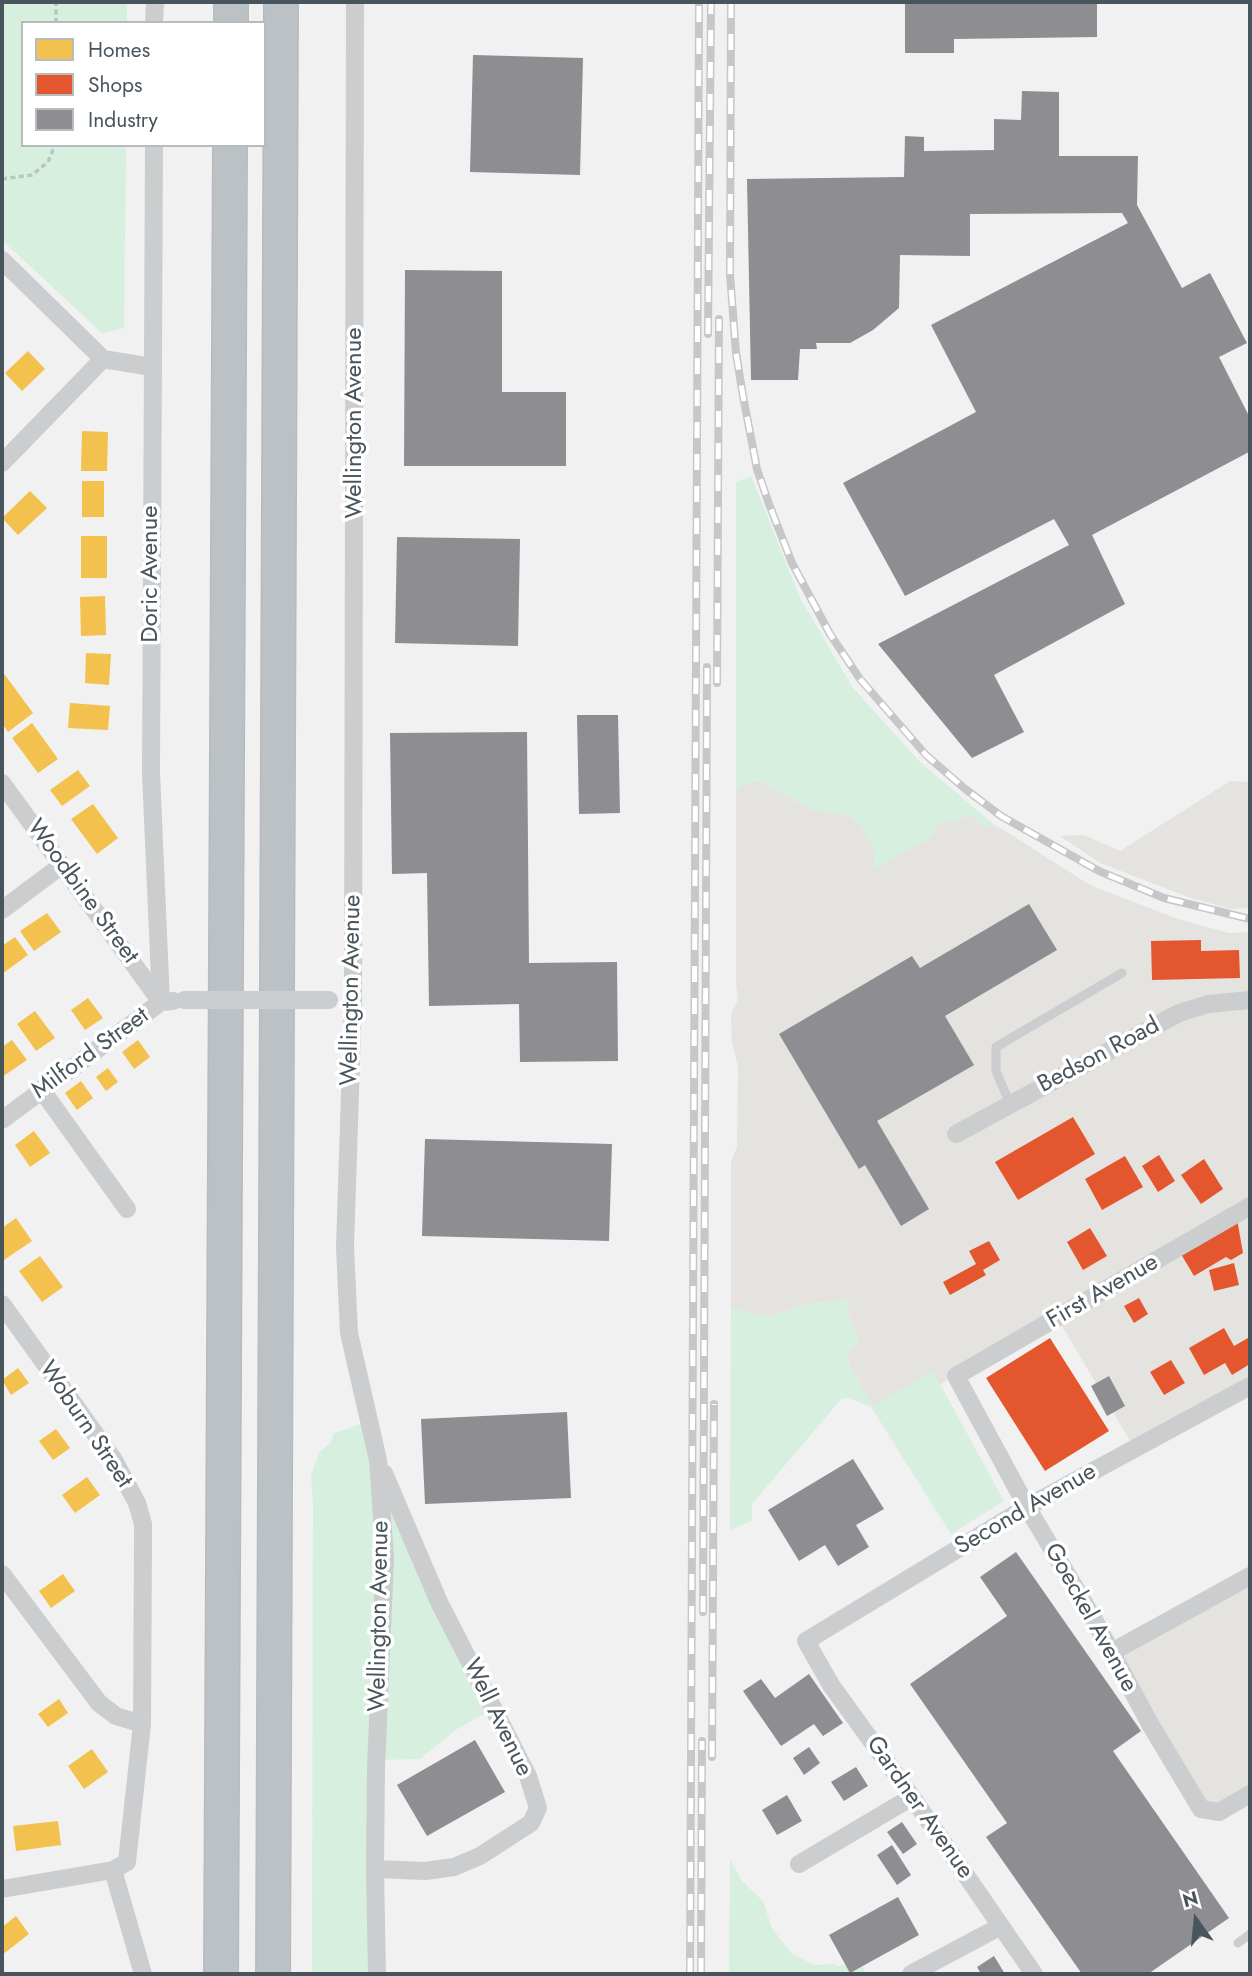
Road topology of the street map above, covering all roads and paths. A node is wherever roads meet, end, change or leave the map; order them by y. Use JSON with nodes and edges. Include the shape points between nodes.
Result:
{"nodes":[{"id":1,"x":56,"y":2,"type":"edge"},
{"id":2,"x":155,"y":2,"type":"edge"},
{"id":3,"x":231,"y":2,"type":"edge"},
{"id":4,"x":281,"y":2,"type":"edge"},
{"id":5,"x":355,"y":2,"type":"edge"},
{"id":6,"x":56,"y":21,"type":"edge"},
{"id":7,"x":154,"y":21,"type":"edge"},
{"id":8,"x":231,"y":21,"type":"edge"},
{"id":9,"x":54,"y":147,"type":"edge"},
{"id":10,"x":154,"y":147,"type":"edge"},
{"id":11,"x":230,"y":147,"type":"edge"},
{"id":12,"x":2,"y":179,"type":"edge"},
{"id":13,"x":2,"y":260,"type":"edge"},
{"id":14,"x":103,"y":359,"type":"junction"},
{"id":15,"x":152,"y":368,"type":"junction"},
{"id":16,"x":2,"y":463,"type":"edge"},
{"id":17,"x":2,"y":783,"type":"edge"},
{"id":18,"x":62,"y":865,"type":"junction"},
{"id":19,"x":2,"y":910,"type":"edge"},
{"id":20,"x":1122,"y":973,"type":"dead end"},
{"id":21,"x":1250,"y":1000,"type":"edge"},
{"id":22,"x":353,"y":1001,"type":"junction"},
{"id":23,"x":161,"y":1002,"type":"junction"},
{"id":24,"x":41,"y":1089,"type":"junction"},
{"id":25,"x":1010,"y":1104,"type":"junction"},
{"id":26,"x":2,"y":1120,"type":"edge"},
{"id":27,"x":956,"y":1134,"type":"dead end"},
{"id":28,"x":1250,"y":1206,"type":"edge"},
{"id":29,"x":127,"y":1209,"type":"dead end"},
{"id":30,"x":2,"y":1304,"type":"edge"},
{"id":31,"x":956,"y":1376,"type":"joint"},
{"id":32,"x":1250,"y":1386,"type":"edge"},
{"id":33,"x":378,"y":1460,"type":"junction"},
{"id":34,"x":1027,"y":1507,"type":"junction"},
{"id":35,"x":2,"y":1574,"type":"edge"},
{"id":36,"x":1250,"y":1576,"type":"edge"},
{"id":37,"x":806,"y":1641,"type":"joint"},
{"id":38,"x":1110,"y":1653,"type":"junction"},
{"id":39,"x":142,"y":1724,"type":"junction"},
{"id":40,"x":1250,"y":1794,"type":"edge"},
{"id":41,"x":912,"y":1797,"type":"junction"},
{"id":42,"x":799,"y":1864,"type":"dead end"},
{"id":43,"x":374,"y":1868,"type":"junction"},
{"id":44,"x":113,"y":1870,"type":"junction"},
{"id":45,"x":2,"y":1889,"type":"edge"},
{"id":46,"x":1001,"y":1926,"type":"junction"},
{"id":47,"x":1250,"y":1934,"type":"edge"},
{"id":48,"x":1238,"y":1943,"type":"dead end"},
{"id":49,"x":143,"y":1974,"type":"edge"},
{"id":50,"x":221,"y":1974,"type":"edge"},
{"id":51,"x":273,"y":1974,"type":"edge"},
{"id":52,"x":377,"y":1974,"type":"edge"},
{"id":53,"x":911,"y":1974,"type":"edge"},
{"id":54,"x":1034,"y":1974,"type":"edge"}],
"edges":[{"from":1,"to":6,"type":"path"},
{"from":2,"to":7,"type":"street"},
{"from":3,"to":8,"type":"highway"},
{"from":4,"to":51,"type":"highway"},
{"from":5,"to":22,"type":"street","name":"Wellington Avenue"},
{"from":9,"to":12,"type":"path","via":[[48,162],[32,175]]},
{"from":10,"to":15,"type":"street","name":"Doric Avenue"},
{"from":11,"to":50,"type":"highway"},
{"from":13,"to":14,"type":"street"},
{"from":14,"to":15,"type":"street"},
{"from":14,"to":16,"type":"street"},
{"from":15,"to":23,"type":"street","name":"Doric Avenue","via":[[151,773]]},
{"from":17,"to":18,"type":"street","name":"Woodbine Street"},
{"from":18,"to":19,"type":"street"},
{"from":18,"to":23,"type":"street","name":"Woodbine Street"},
{"from":20,"to":25,"type":"lane","via":[[996,1046],[996,1071]]},
{"from":21,"to":25,"type":"street","name":"Bedson Road","via":[[1208,1004],[1179,1013]]},
{"from":22,"to":23,"type":"street","name":"Milford Street","bridge":true},
{"from":22,"to":33,"type":"street","name":"Wellington Avenue","via":[[345,1247],[349,1333]]},
{"from":23,"to":24,"type":"street","name":"Milford Street"},
{"from":24,"to":26,"type":"street","name":"Milford Street"},
{"from":24,"to":29,"type":"street"},
{"from":25,"to":27,"type":"street","name":"Bedson Road"},
{"from":28,"to":31,"type":"street","name":"First Avenue"},
{"from":30,"to":39,"type":"street","name":"Woburn Street","via":[[114,1460],[137,1503],[143,1524]]},
{"from":31,"to":34,"type":"street","name":"Goeckel Avenue"},
{"from":32,"to":34,"type":"street","name":"Second Avenue"},
{"from":33,"to":43,"type":"street","name":"Wellington Avenue","via":[[385,1596]]},
{"from":33,"to":43,"type":"street","name":"Well Avenue","via":[[439,1602],[528,1776],[538,1808],[531,1823],[454,1867],[425,1871]]},
{"from":34,"to":37,"type":"street","name":"Second Avenue"},
{"from":34,"to":38,"type":"street","name":"Goeckel Avenue"},
{"from":35,"to":39,"type":"street","via":[[99,1703],[116,1716]]},
{"from":36,"to":38,"type":"street"},
{"from":37,"to":41,"type":"street","name":"Gardner Avenue","via":[[831,1685]]},
{"from":38,"to":40,"type":"street","name":"Goeckel Avenue","via":[[1202,1809],[1219,1812]]},
{"from":39,"to":44,"type":"street","name":"Woburn Street","via":[[127,1862]]},
{"from":41,"to":42,"type":"street"},
{"from":41,"to":46,"type":"street","name":"Gardner Avenue"},
{"from":43,"to":52,"type":"street","name":"Wellington Avenue"},
{"from":44,"to":45,"type":"street"},
{"from":44,"to":49,"type":"street"},
{"from":46,"to":53,"type":"street"},
{"from":46,"to":54,"type":"street","name":"Gardner Avenue"},
{"from":47,"to":48,"type":"lane"}]}
